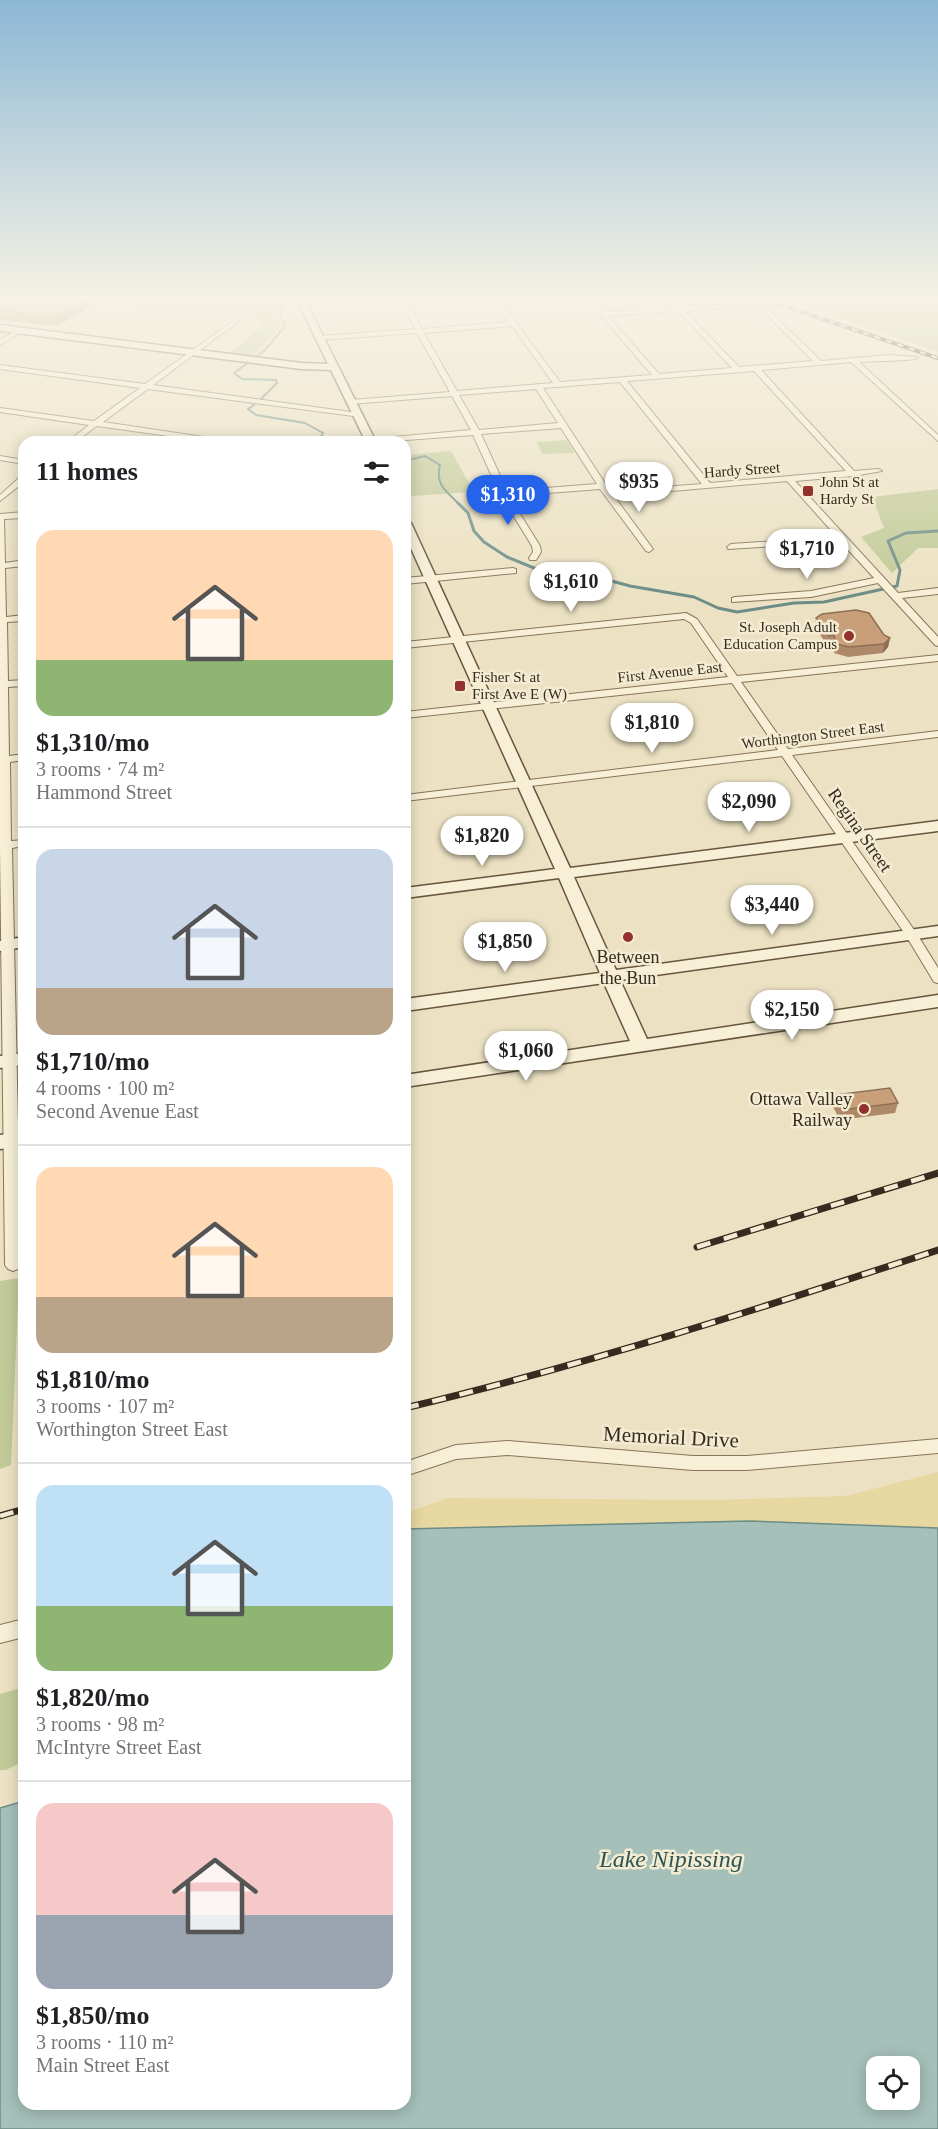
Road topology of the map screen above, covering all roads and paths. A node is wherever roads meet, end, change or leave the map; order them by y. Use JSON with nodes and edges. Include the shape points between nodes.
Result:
{"nodes":[{"id":1,"x":130,"y":397,"type":"edge"},
{"id":2,"x":220,"y":397,"type":"edge"},
{"id":3,"x":349,"y":397,"type":"edge"},
{"id":4,"x":405,"y":397,"type":"edge"},
{"id":5,"x":457,"y":397,"type":"edge"},
{"id":6,"x":546,"y":397,"type":"edge"},
{"id":7,"x":636,"y":397,"type":"edge"},
{"id":8,"x":782,"y":397,"type":"edge"},
{"id":9,"x":893,"y":397,"type":"edge"},
{"id":10,"x":351,"y":402,"type":"junction"},
{"id":11,"x":0,"y":410,"type":"edge"},
{"id":12,"x":358,"y":416,"type":"junction"},
{"id":13,"x":96,"y":423,"type":"junction"},
{"id":14,"x":565,"y":425,"type":"junction"},
{"id":15,"x":924,"y":426,"type":"junction"},
{"id":16,"x":938,"y":426,"type":"edge"},
{"id":17,"x":476,"y":432,"type":"junction"},
{"id":18,"x":79,"y":436,"type":"edge"},
{"id":19,"x":184,"y":436,"type":"edge"},
{"id":20,"x":367,"y":436,"type":"edge"},
{"id":21,"x":411,"y":438,"type":"edge"},
{"id":22,"x":938,"y":439,"type":"edge"},
{"id":23,"x":0,"y":458,"type":"edge"},
{"id":24,"x":18,"y":461,"type":"edge"},
{"id":25,"x":878,"y":471,"type":"dead end"},
{"id":26,"x":853,"y":474,"type":"junction"},
{"id":27,"x":790,"y":480,"type":"junction"},
{"id":28,"x":18,"y":483,"type":"edge"},
{"id":29,"x":708,"y":486,"type":"junction"},
{"id":30,"x":605,"y":490,"type":"junction"},
{"id":31,"x":504,"y":494,"type":"junction"},
{"id":32,"x":0,"y":499,"type":"edge"},
{"id":33,"x":18,"y":516,"type":"edge"},
{"id":34,"x":0,"y":517,"type":"edge"},
{"id":35,"x":411,"y":537,"type":"edge"},
{"id":36,"x":842,"y":539,"type":"junction"},
{"id":37,"x":731,"y":547,"type":"dead end"},
{"id":38,"x":649,"y":549,"type":"dead end"},
{"id":39,"x":533,"y":558,"type":"dead end"},
{"id":40,"x":18,"y":564,"type":"edge"},
{"id":41,"x":0,"y":566,"type":"edge"},
{"id":42,"x":513,"y":571,"type":"dead end"},
{"id":43,"x":431,"y":579,"type":"junction"},
{"id":44,"x":411,"y":581,"type":"edge"},
{"id":45,"x":884,"y":582,"type":"junction"},
{"id":46,"x":938,"y":591,"type":"edge"},
{"id":47,"x":895,"y":595,"type":"junction"},
{"id":48,"x":735,"y":600,"type":"dead end"},
{"id":49,"x":18,"y":619,"type":"edge"},
{"id":50,"x":1,"y":620,"type":"edge"},
{"id":51,"x":458,"y":639,"type":"junction"},
{"id":52,"x":938,"y":642,"type":"edge"},
{"id":53,"x":411,"y":644,"type":"edge"},
{"id":54,"x":938,"y":658,"type":"edge"},
{"id":55,"x":734,"y":680,"type":"junction"},
{"id":56,"x":18,"y":684,"type":"edge"},
{"id":57,"x":1,"y":685,"type":"edge"},
{"id":58,"x":490,"y":706,"type":"junction"},
{"id":59,"x":411,"y":714,"type":"edge"},
{"id":60,"x":938,"y":734,"type":"edge"},
{"id":61,"x":784,"y":753,"type":"junction"},
{"id":62,"x":18,"y":758,"type":"edge"},
{"id":63,"x":2,"y":760,"type":"edge"},
{"id":64,"x":523,"y":784,"type":"junction"},
{"id":65,"x":411,"y":797,"type":"edge"},
{"id":66,"x":938,"y":826,"type":"edge"},
{"id":67,"x":843,"y":837,"type":"junction"},
{"id":68,"x":4,"y":846,"type":"edge"},
{"id":69,"x":563,"y":874,"type":"junction"},
{"id":70,"x":411,"y":892,"type":"edge"},
{"id":71,"x":938,"y":931,"type":"edge"},
{"id":72,"x":911,"y":934,"type":"junction"},
{"id":73,"x":11,"y":944,"type":"edge"},
{"id":74,"x":610,"y":976,"type":"junction"},
{"id":75,"x":938,"y":980,"type":"edge"},
{"id":76,"x":938,"y":1001,"type":"edge"},
{"id":77,"x":411,"y":1004,"type":"edge"},
{"id":78,"x":641,"y":1046,"type":"junction"},
{"id":79,"x":11,"y":1060,"type":"edge"},
{"id":80,"x":411,"y":1080,"type":"edge"},
{"id":81,"x":12,"y":1141,"type":"edge"},
{"id":82,"x":13,"y":1265,"type":"dead end"},
{"id":83,"x":938,"y":1446,"type":"edge"},
{"id":84,"x":411,"y":1467,"type":"edge"},
{"id":85,"x":18,"y":1630,"type":"edge"},
{"id":86,"x":0,"y":1634,"type":"edge"}],
"edges":[{"from":1,"to":13,"type":"street"},
{"from":2,"to":12,"type":"street"},
{"from":3,"to":10,"type":"main road"},
{"from":4,"to":10,"type":"street"},
{"from":5,"to":17,"type":"street"},
{"from":6,"to":14,"type":"street"},
{"from":7,"to":29,"type":"street"},
{"from":8,"to":26,"type":"street"},
{"from":9,"to":15,"type":"street"},
{"from":10,"to":12,"type":"main road"},
{"from":11,"to":13,"type":"street"},
{"from":12,"to":20,"type":"main road"},
{"from":13,"to":18,"type":"street"},
{"from":13,"to":19,"type":"street"},
{"from":14,"to":17,"type":"street"},
{"from":14,"to":30,"type":"street"},
{"from":15,"to":16,"type":"street"},
{"from":15,"to":22,"type":"street"},
{"from":17,"to":21,"type":"street"},
{"from":17,"to":31,"type":"street"},
{"from":23,"to":24,"type":"street"},
{"from":25,"to":26,"type":"street","name":"Hardy Street"},
{"from":26,"to":27,"type":"street","name":"Hardy Street"},
{"from":27,"to":29,"type":"street","name":"Hardy Street"},
{"from":27,"to":36,"type":"street"},
{"from":28,"to":32,"type":"street"},
{"from":29,"to":30,"type":"street","name":"Hardy Street"},
{"from":30,"to":31,"type":"street","name":"Hardy Street"},
{"from":30,"to":38,"type":"street"},
{"from":31,"to":39,"type":"street","via":[[536,546]]},
{"from":33,"to":34,"type":"street"},
{"from":34,"to":41,"type":"street"},
{"from":35,"to":43,"type":"main road"},
{"from":36,"to":37,"type":"street"},
{"from":36,"to":45,"type":"street"},
{"from":40,"to":41,"type":"street"},
{"from":41,"to":50,"type":"street"},
{"from":42,"to":43,"type":"street"},
{"from":43,"to":44,"type":"street"},
{"from":43,"to":51,"type":"main road"},
{"from":45,"to":47,"type":"street"},
{"from":45,"to":48,"type":"street","via":[[811,594]]},
{"from":46,"to":47,"type":"street"},
{"from":47,"to":52,"type":"street"},
{"from":49,"to":50,"type":"street"},
{"from":50,"to":57,"type":"street"},
{"from":51,"to":53,"type":"street"},
{"from":51,"to":55,"type":"street","name":"Regina Street","via":[[686,616],[694,621]]},
{"from":51,"to":58,"type":"main road"},
{"from":54,"to":55,"type":"street","name":"First Avenue East"},
{"from":55,"to":58,"type":"street","name":"First Avenue East"},
{"from":55,"to":61,"type":"street","name":"Regina Street"},
{"from":56,"to":57,"type":"street"},
{"from":57,"to":63,"type":"street"},
{"from":58,"to":59,"type":"street","name":"First Avenue East"},
{"from":58,"to":64,"type":"main road"},
{"from":60,"to":61,"type":"street","name":"Worthington Street East"},
{"from":61,"to":64,"type":"street","name":"Worthington Street East"},
{"from":61,"to":67,"type":"street","name":"Regina Street"},
{"from":62,"to":63,"type":"street"},
{"from":63,"to":68,"type":"street"},
{"from":64,"to":65,"type":"street","name":"Worthington Street East"},
{"from":64,"to":69,"type":"main road"},
{"from":66,"to":67,"type":"main road"},
{"from":67,"to":69,"type":"main road"},
{"from":67,"to":72,"type":"street","name":"Regina Street"},
{"from":68,"to":73,"type":"street"},
{"from":69,"to":70,"type":"main road"},
{"from":69,"to":74,"type":"main road"},
{"from":71,"to":72,"type":"main road"},
{"from":72,"to":74,"type":"main road"},
{"from":72,"to":75,"type":"street","name":"Regina Street"},
{"from":73,"to":79,"type":"street"},
{"from":74,"to":77,"type":"main road"},
{"from":74,"to":78,"type":"main road"},
{"from":76,"to":78,"type":"main road"},
{"from":78,"to":80,"type":"main road"},
{"from":79,"to":81,"type":"street"},
{"from":81,"to":82,"type":"street"},
{"from":83,"to":84,"type":"street","name":"Memorial Drive","via":[[747,1463],[693,1463],[507,1448],[456,1452]]},
{"from":85,"to":86,"type":"street"}]}
